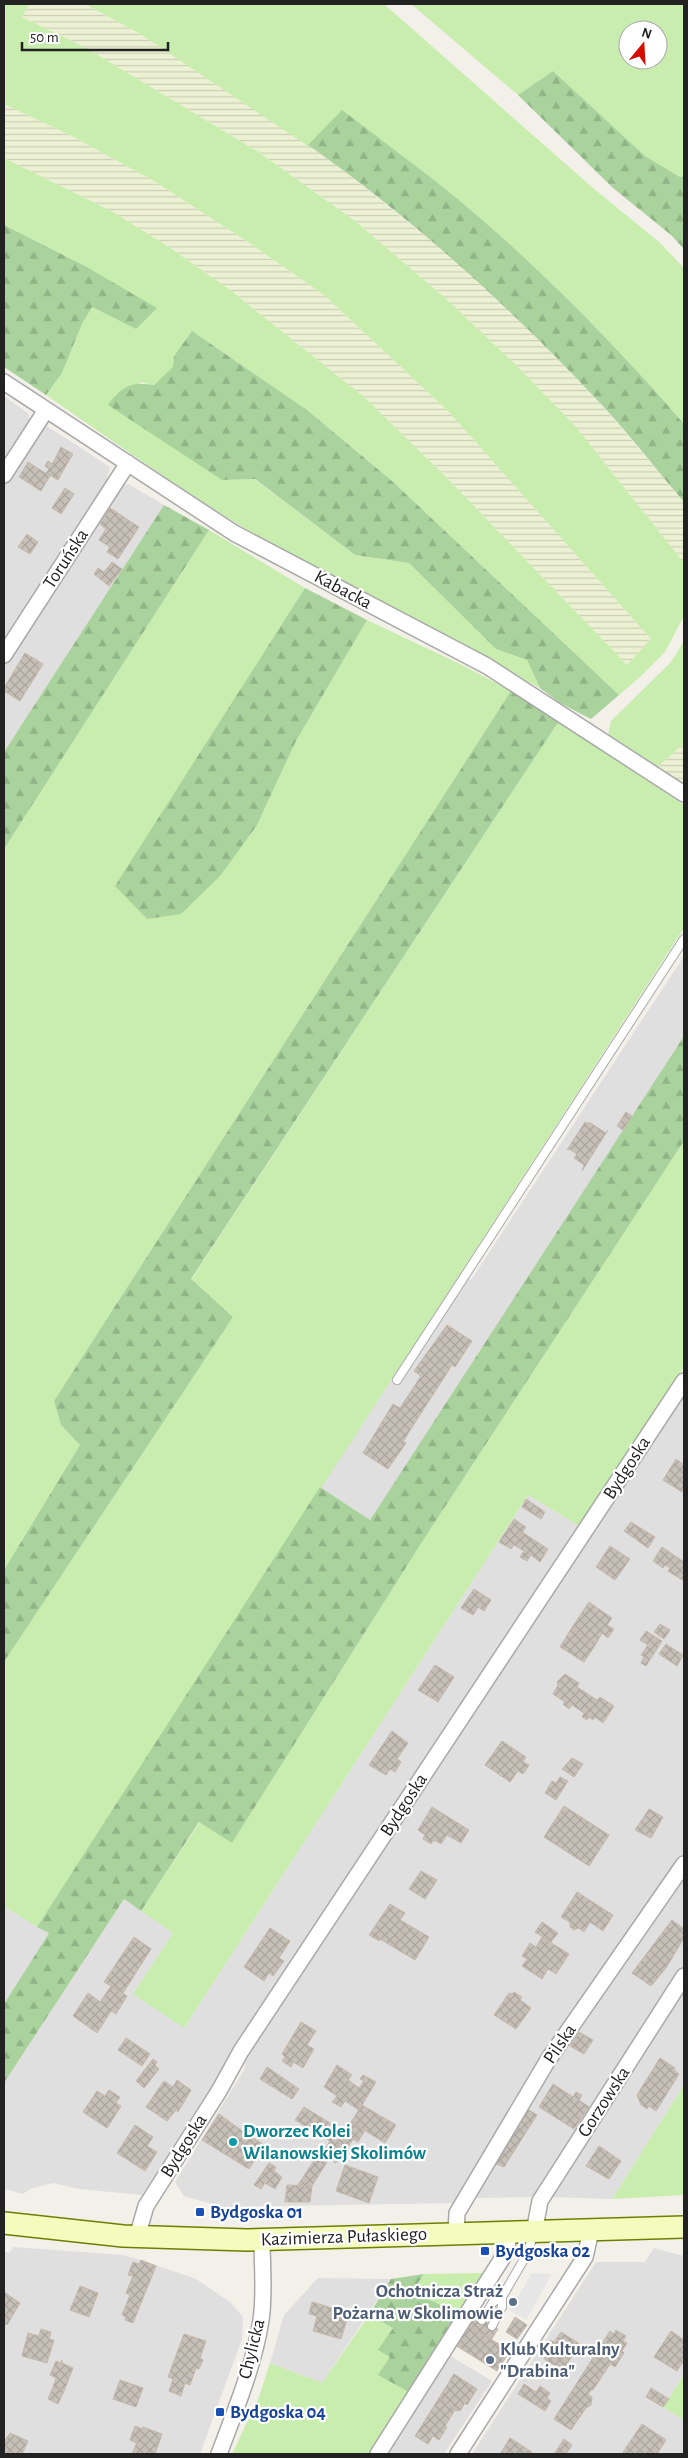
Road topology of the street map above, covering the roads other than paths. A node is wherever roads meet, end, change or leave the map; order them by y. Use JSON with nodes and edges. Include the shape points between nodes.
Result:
{"nodes":[{"id":1,"x":4,"y":382,"type":"edge"},
{"id":2,"x":46,"y":410,"type":"junction"},
{"id":3,"x":128,"y":463,"type":"junction"},
{"id":4,"x":4,"y":475,"type":"edge"},
{"id":5,"x":4,"y":655,"type":"edge"},
{"id":6,"x":684,"y":794,"type":"edge"},
{"id":7,"x":684,"y":939,"type":"edge"},
{"id":8,"x":397,"y":1380,"type":"dead end"},
{"id":9,"x":684,"y":1381,"type":"edge"},
{"id":10,"x":684,"y":1864,"type":"edge"},
{"id":11,"x":684,"y":1976,"type":"edge"},
{"id":12,"x":4,"y":2223,"type":"edge"},
{"id":13,"x":684,"y":2227,"type":"edge"},
{"id":14,"x":592,"y":2231,"type":"junction"},
{"id":15,"x":534,"y":2232,"type":"junction"},
{"id":16,"x":510,"y":2233,"type":"junction"},
{"id":17,"x":456,"y":2234,"type":"junction"},
{"id":18,"x":137,"y":2237,"type":"junction"},
{"id":19,"x":262,"y":2240,"type":"junction"},
{"id":20,"x":502,"y":2297,"type":"junction"},
{"id":21,"x":482,"y":2320,"type":"dead end"},
{"id":22,"x":492,"y":2326,"type":"dead end"},
{"id":23,"x":219,"y":2454,"type":"edge"},
{"id":24,"x":378,"y":2454,"type":"edge"},
{"id":25,"x":458,"y":2454,"type":"edge"}],
"edges":[{"from":1,"to":2,"type":"street","name":"Kabacka"},
{"from":2,"to":3,"type":"street","name":"Kabacka"},
{"from":2,"to":4,"type":"street"},
{"from":3,"to":5,"type":"street","name":"Toruńska"},
{"from":3,"to":6,"type":"street","name":"Kabacka","via":[[234,533],[487,666]]},
{"from":7,"to":8,"type":"lane"},
{"from":9,"to":18,"type":"street","name":"Bydgoska","via":[[241,2051],[146,2206]]},
{"from":10,"to":17,"type":"street","name":"Pilska","via":[[548,2060],[457,2213]]},
{"from":11,"to":15,"type":"street","name":"Gorzowska","via":[[540,2202]]},
{"from":12,"to":18,"type":"main road","name":"Kazimierza Pułaskiego"},
{"from":13,"to":14,"type":"main road","name":"Kazimierza Pułaskiego"},
{"from":14,"to":15,"type":"main road","name":"Kazimierza Pułaskiego"},
{"from":14,"to":25,"type":"street","via":[[585,2257]]},
{"from":15,"to":16,"type":"main road","name":"Kazimierza Pułaskiego"},
{"from":15,"to":20,"type":"lane","via":[[529,2250]]},
{"from":16,"to":17,"type":"main road","name":"Kazimierza Pułaskiego"},
{"from":16,"to":24,"type":"street","via":[[505,2254]]},
{"from":17,"to":19,"type":"main road","name":"Kazimierza Pułaskiego"},
{"from":18,"to":19,"type":"main road","name":"Kazimierza Pułaskiego"},
{"from":19,"to":23,"type":"street","name":"Chylicka","via":[[262,2302],[258,2338]]},
{"from":20,"to":21,"type":"lane","via":[[492,2302]]},
{"from":20,"to":22,"type":"lane","via":[[502,2307]]}]}
